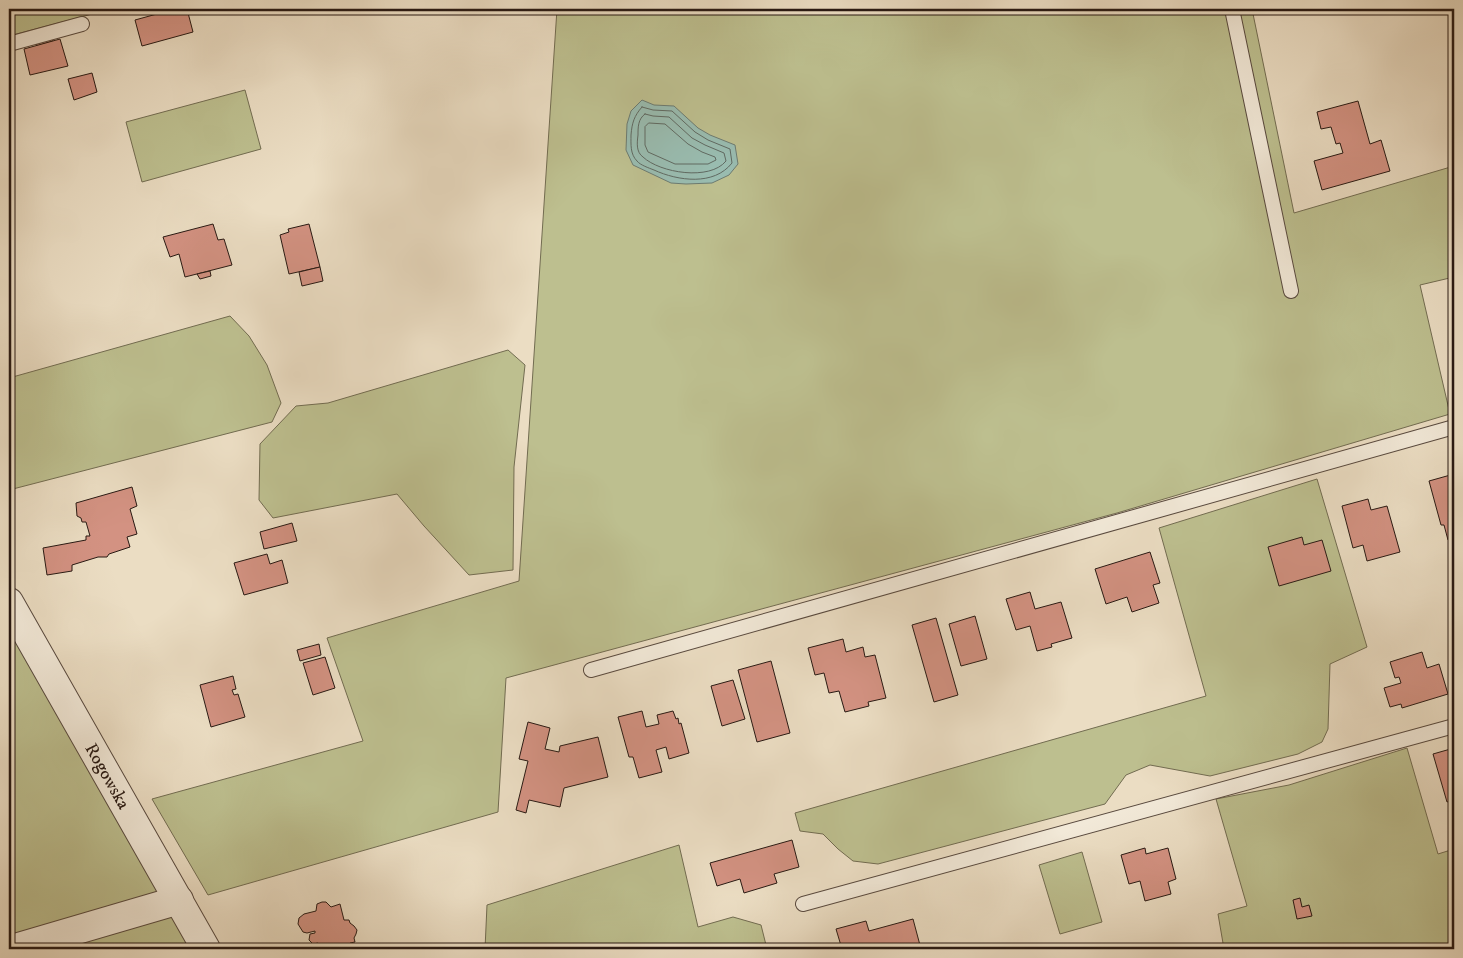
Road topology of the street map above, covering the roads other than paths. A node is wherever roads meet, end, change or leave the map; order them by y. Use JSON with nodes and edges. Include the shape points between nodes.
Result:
{"nodes":[{"id":1,"x":1232,"y":9,"type":"edge"},
{"id":2,"x":82,"y":24,"type":"dead end"},
{"id":3,"x":9,"y":44,"type":"edge"},
{"id":4,"x":1291,"y":291,"type":"dead end"},
{"id":5,"x":1454,"y":427,"type":"edge"},
{"id":6,"x":9,"y":602,"type":"edge"},
{"id":7,"x":591,"y":670,"type":"dead end"},
{"id":8,"x":1454,"y":726,"type":"edge"},
{"id":9,"x":179,"y":900,"type":"junction"},
{"id":10,"x":803,"y":904,"type":"dead end"},
{"id":11,"x":12,"y":949,"type":"edge"},
{"id":12,"x":206,"y":949,"type":"edge"}],
"edges":[{"from":1,"to":4,"type":"lane"},
{"from":2,"to":3,"type":"lane"},
{"from":5,"to":7,"type":"lane"},
{"from":6,"to":9,"type":"street","name":"Rogowska"},
{"from":8,"to":10,"type":"lane"},
{"from":9,"to":11,"type":"street"},
{"from":9,"to":12,"type":"street","name":"Rogowska"}]}
